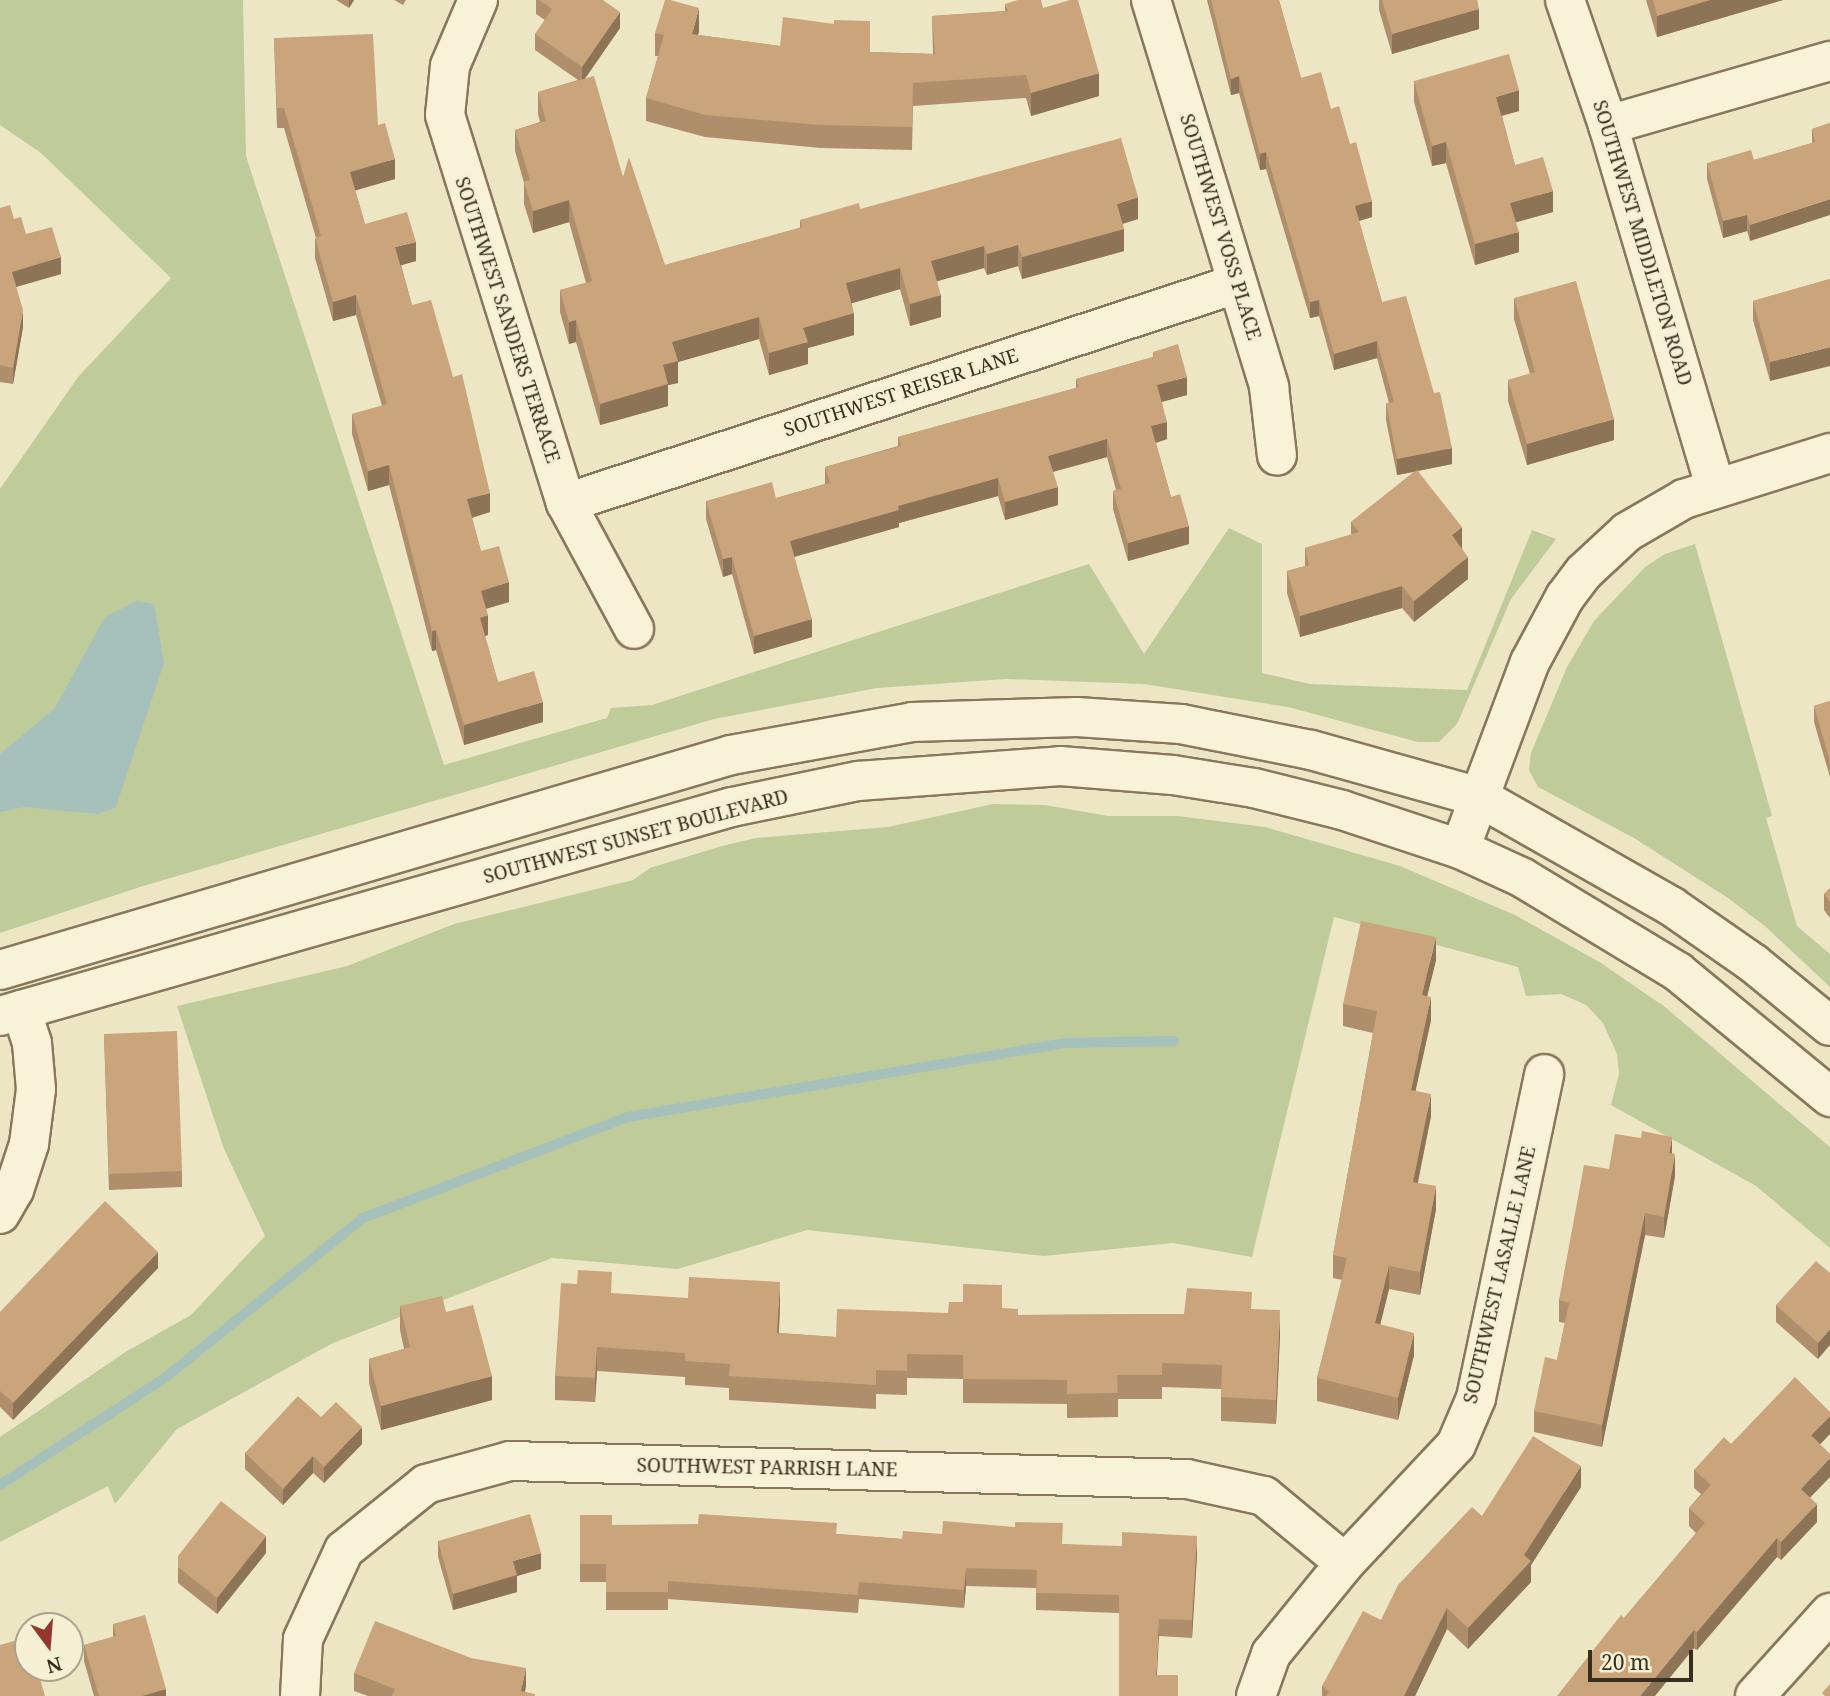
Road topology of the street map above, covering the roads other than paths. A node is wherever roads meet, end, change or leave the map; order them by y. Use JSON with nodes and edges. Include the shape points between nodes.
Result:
{"nodes":[{"id":1,"x":478,"y":0,"type":"edge"},
{"id":2,"x":1151,"y":0,"type":"edge"},
{"id":3,"x":1565,"y":0,"type":"edge"},
{"id":4,"x":1830,"y":61,"type":"edge"},
{"id":5,"x":1608,"y":125,"type":"junction"},
{"id":6,"x":1236,"y":284,"type":"junction"},
{"id":7,"x":1830,"y":453,"type":"edge"},
{"id":8,"x":1277,"y":456,"type":"dead end"},
{"id":9,"x":1715,"y":487,"type":"junction"},
{"id":10,"x":566,"y":503,"type":"junction"},
{"id":11,"x":634,"y":629,"type":"dead end"},
{"id":12,"x":1479,"y":797,"type":"junction"},
{"id":13,"x":1460,"y":849,"type":"junction"},
{"id":14,"x":0,"y":970,"type":"edge"},
{"id":15,"x":11,"y":1013,"type":"edge"},
{"id":16,"x":1830,"y":1026,"type":"edge"},
{"id":17,"x":1544,"y":1074,"type":"dead end"},
{"id":18,"x":1830,"y":1097,"type":"edge"},
{"id":19,"x":0,"y":1214,"type":"edge"},
{"id":20,"x":1345,"y":1563,"type":"junction"},
{"id":21,"x":1830,"y":1613,"type":"edge"},
{"id":22,"x":300,"y":1696,"type":"edge"},
{"id":23,"x":1256,"y":1696,"type":"edge"},
{"id":24,"x":1755,"y":1696,"type":"edge"}],
"edges":[{"from":1,"to":10,"type":"street","name":"SOUTHWEST SANDERS TERRACE","via":[[450,66],[444,115]]},
{"from":2,"to":6,"type":"street","name":"SOUTHWEST VOSS PLACE"},
{"from":3,"to":5,"type":"street","name":"SOUTHWEST MIDDLETON ROAD"},
{"from":4,"to":5,"type":"street"},
{"from":5,"to":9,"type":"street","name":"SOUTHWEST MIDDLETON ROAD"},
{"from":6,"to":8,"type":"street","name":"SOUTHWEST VOSS PLACE","via":[[1269,387]]},
{"from":6,"to":10,"type":"street","name":"SOUTHWEST REISER LANE"},
{"from":7,"to":9,"type":"street"},
{"from":9,"to":12,"type":"street","via":[[1627,533],[1564,597],[1530,662]]},
{"from":10,"to":11,"type":"street","name":"SOUTHWEST SANDERS TERRACE"},
{"from":12,"to":13,"type":"street"},
{"from":12,"to":14,"type":"street","via":[[1311,750],[1181,724],[1024,716],[912,722],[731,755]]},
{"from":12,"to":16,"type":"street","via":[[1671,906],[1764,971]]},
{"from":13,"to":15,"type":"street","name":"SOUTHWEST SUNSET BOULEVARD","via":[[1295,797],[1173,775],[1026,766],[872,779],[656,827]]},
{"from":13,"to":18,"type":"street","name":"SOUTHWEST SUNSET BOULEVARD","via":[[1523,878],[1646,951],[1737,1018]]},
{"from":15,"to":19,"type":"street","via":[[32,1043],[36,1089],[29,1144],[14,1190]]},
{"from":17,"to":20,"type":"street","name":"SOUTHWEST LASALLE LANE","via":[[1476,1398],[1456,1445]]},
{"from":20,"to":22,"type":"street","name":"SOUTHWEST PARRISH LANE","via":[[1264,1496],[1187,1479],[510,1461],[426,1484],[344,1550],[303,1639]]},
{"from":20,"to":23,"type":"street","name":"SOUTHWEST LASALLE LANE","via":[[1271,1654]]},
{"from":21,"to":24,"type":"street"}]}
